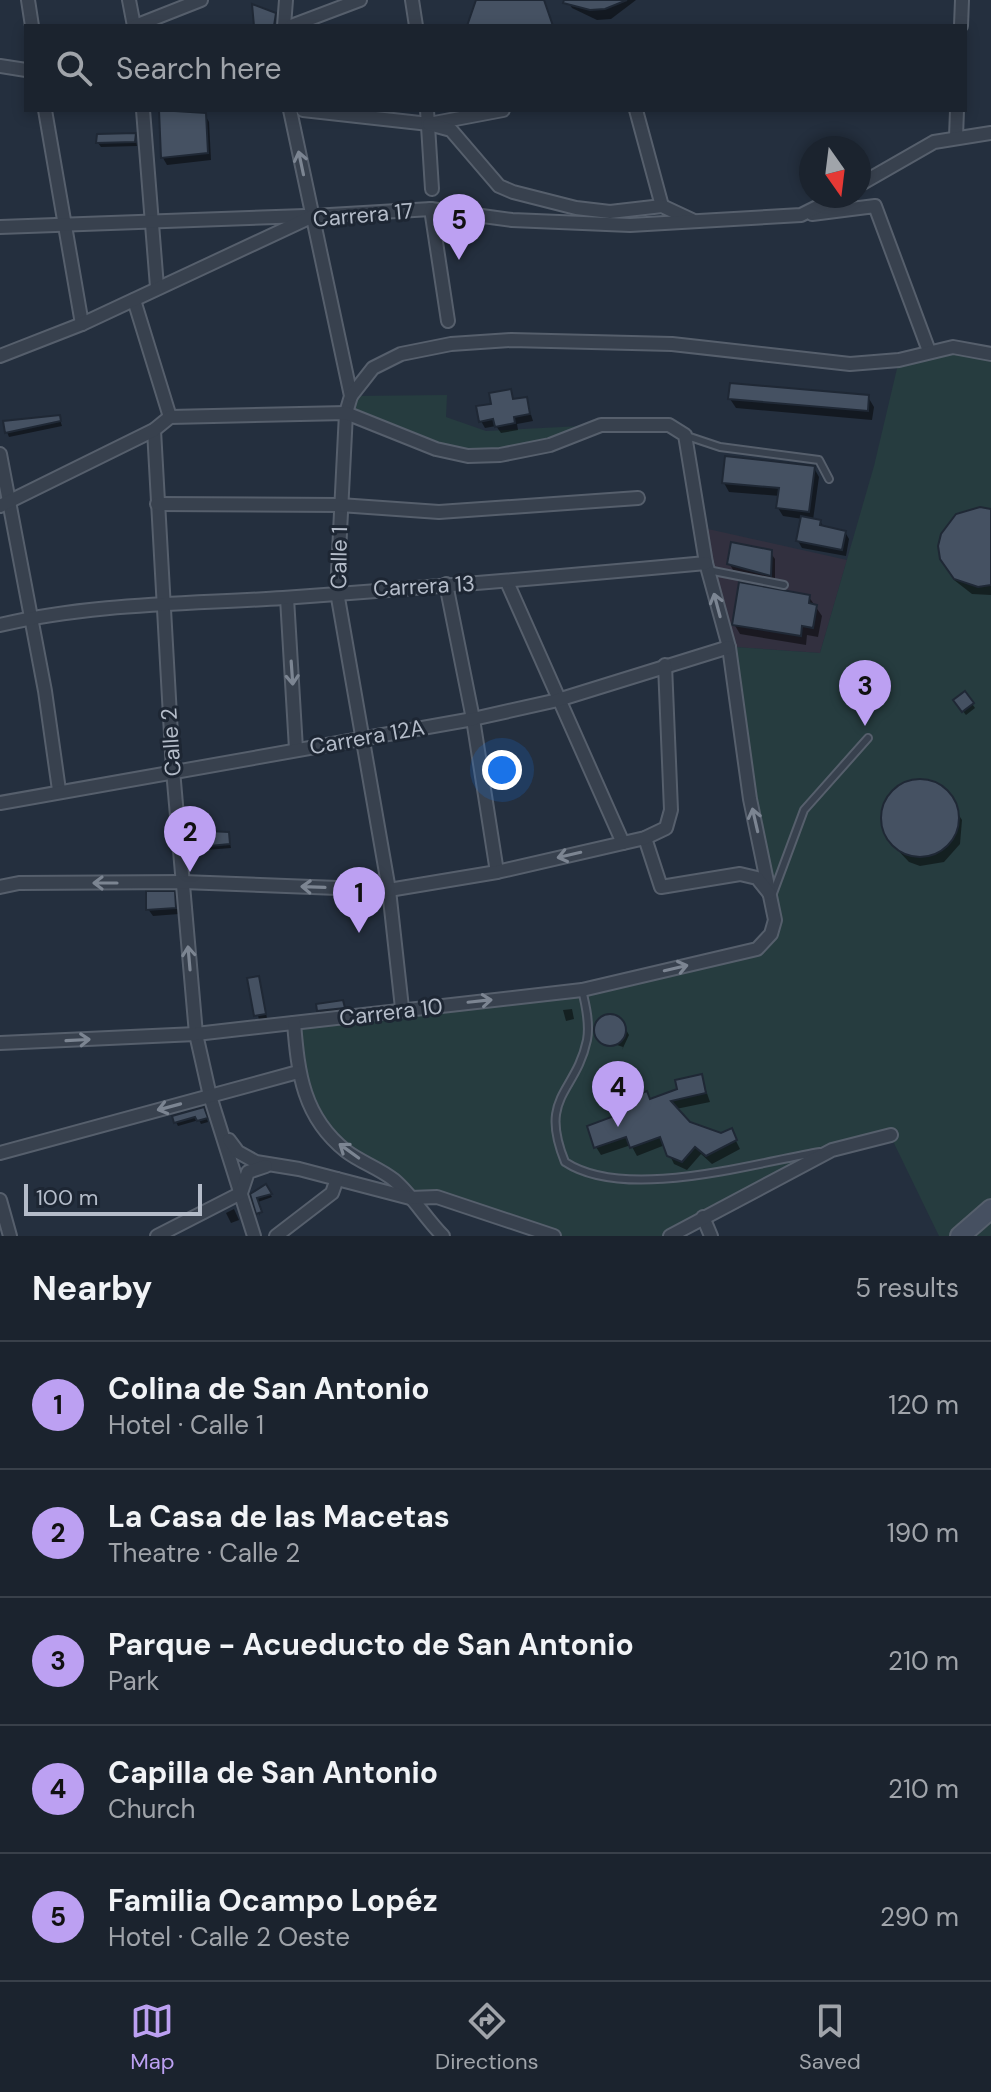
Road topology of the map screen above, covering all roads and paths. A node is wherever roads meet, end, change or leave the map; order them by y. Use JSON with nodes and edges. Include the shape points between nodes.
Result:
{"nodes":[{"id":1,"x":28,"y":0,"type":"edge"},
{"id":2,"x":129,"y":0,"type":"edge"},
{"id":3,"x":201,"y":0,"type":"edge"},
{"id":4,"x":286,"y":0,"type":"edge"},
{"id":5,"x":360,"y":0,"type":"edge"},
{"id":6,"x":412,"y":0,"type":"edge"},
{"id":7,"x":962,"y":0,"type":"edge"},
{"id":8,"x":32,"y":24,"type":"edge"},
{"id":9,"x":135,"y":24,"type":"edge"},
{"id":10,"x":140,"y":24,"type":"edge"},
{"id":11,"x":284,"y":24,"type":"edge"},
{"id":12,"x":296,"y":24,"type":"edge"},
{"id":13,"x":416,"y":24,"type":"edge"},
{"id":14,"x":961,"y":24,"type":"edge"},
{"id":15,"x":0,"y":66,"type":"edge"},
{"id":16,"x":24,"y":70,"type":"edge"},
{"id":17,"x":45,"y":112,"type":"edge"},
{"id":18,"x":143,"y":112,"type":"edge"},
{"id":19,"x":290,"y":112,"type":"edge"},
{"id":20,"x":339,"y":112,"type":"edge"},
{"id":21,"x":482,"y":112,"type":"edge"},
{"id":22,"x":637,"y":112,"type":"edge"},
{"id":23,"x":957,"y":112,"type":"edge"},
{"id":24,"x":428,"y":117,"type":"edge"},
{"id":25,"x":991,"y":133,"type":"edge"},
{"id":26,"x":956,"y":137,"type":"junction"},
{"id":27,"x":871,"y":178,"type":"edge"},
{"id":28,"x":432,"y":189,"type":"dead end"},
{"id":29,"x":662,"y":206,"type":"junction"},
{"id":30,"x":815,"y":208,"type":"edge"},
{"id":31,"x":431,"y":209,"type":"junction"},
{"id":32,"x":801,"y":215,"type":"junction"},
{"id":33,"x":313,"y":216,"type":"junction"},
{"id":34,"x":151,"y":220,"type":"junction"},
{"id":35,"x":699,"y":222,"type":"junction"},
{"id":36,"x":65,"y":224,"type":"junction"},
{"id":37,"x":0,"y":227,"type":"edge"},
{"id":38,"x":157,"y":287,"type":"junction"},
{"id":39,"x":134,"y":300,"type":"junction"},
{"id":40,"x":448,"y":321,"type":"dead end"},
{"id":41,"x":82,"y":324,"type":"junction"},
{"id":42,"x":929,"y":351,"type":"junction"},
{"id":43,"x":991,"y":354,"type":"edge"},
{"id":44,"x":0,"y":356,"type":"edge"},
{"id":45,"x":351,"y":396,"type":"junction"},
{"id":46,"x":346,"y":413,"type":"junction"},
{"id":47,"x":170,"y":417,"type":"junction"},
{"id":48,"x":154,"y":430,"type":"junction"},
{"id":49,"x":685,"y":435,"type":"junction"},
{"id":50,"x":0,"y":454,"type":"edge"},
{"id":51,"x":829,"y":479,"type":"dead end"},
{"id":52,"x":638,"y":498,"type":"dead end"},
{"id":53,"x":157,"y":504,"type":"junction"},
{"id":54,"x":3,"y":505,"type":"edge"},
{"id":55,"x":340,"y":505,"type":"junction"},
{"id":56,"x":707,"y":566,"type":"junction"},
{"id":57,"x":507,"y":582,"type":"junction"},
{"id":58,"x":446,"y":584,"type":"junction"},
{"id":59,"x":784,"y":585,"type":"dead end"},
{"id":60,"x":337,"y":592,"type":"junction"},
{"id":61,"x":287,"y":598,"type":"junction"},
{"id":62,"x":163,"y":605,"type":"junction"},
{"id":63,"x":29,"y":618,"type":"junction"},
{"id":64,"x":0,"y":625,"type":"edge"},
{"id":65,"x":729,"y":647,"type":"junction"},
{"id":66,"x":665,"y":665,"type":"junction"},
{"id":67,"x":558,"y":700,"type":"junction"},
{"id":68,"x":473,"y":719,"type":"junction"},
{"id":69,"x":363,"y":737,"type":"junction"},
{"id":70,"x":868,"y":738,"type":"dead end"},
{"id":71,"x":296,"y":749,"type":"junction"},
{"id":72,"x":173,"y":770,"type":"junction"},
{"id":73,"x":59,"y":790,"type":"junction"},
{"id":74,"x":0,"y":803,"type":"edge"},
{"id":75,"x":645,"y":838,"type":"junction"},
{"id":76,"x":623,"y":843,"type":"junction"},
{"id":77,"x":497,"y":872,"type":"junction"},
{"id":78,"x":183,"y":882,"type":"junction"},
{"id":79,"x":0,"y":887,"type":"edge"},
{"id":80,"x":389,"y":890,"type":"junction"},
{"id":81,"x":772,"y":896,"type":"junction"},
{"id":82,"x":582,"y":990,"type":"junction"},
{"id":83,"x":402,"y":1008,"type":"junction"},
{"id":84,"x":294,"y":1023,"type":"junction"},
{"id":85,"x":196,"y":1034,"type":"junction"},
{"id":86,"x":0,"y":1043,"type":"edge"},
{"id":87,"x":298,"y":1072,"type":"junction"},
{"id":88,"x":210,"y":1096,"type":"junction"},
{"id":89,"x":224,"y":1134,"type":"junction"},
{"id":90,"x":891,"y":1135,"type":"dead end"},
{"id":91,"x":832,"y":1150,"type":"junction"},
{"id":92,"x":0,"y":1153,"type":"edge"},
{"id":93,"x":269,"y":1166,"type":"junction"},
{"id":94,"x":337,"y":1179,"type":"junction"},
{"id":95,"x":241,"y":1193,"type":"junction"},
{"id":96,"x":410,"y":1198,"type":"junction"},
{"id":97,"x":0,"y":1200,"type":"edge"},
{"id":98,"x":991,"y":1209,"type":"edge"},
{"id":99,"x":703,"y":1217,"type":"junction"},
{"id":100,"x":10,"y":1236,"type":"edge"},
{"id":101,"x":157,"y":1236,"type":"edge"},
{"id":102,"x":254,"y":1236,"type":"edge"},
{"id":103,"x":276,"y":1236,"type":"edge"},
{"id":104,"x":443,"y":1236,"type":"edge"},
{"id":105,"x":554,"y":1236,"type":"edge"},
{"id":106,"x":670,"y":1236,"type":"edge"},
{"id":107,"x":711,"y":1236,"type":"edge"},
{"id":108,"x":960,"y":1236,"type":"edge"}],
"edges":[{"from":1,"to":8,"type":"street"},
{"from":2,"to":9,"type":"street"},
{"from":3,"to":10,"type":"street"},
{"from":4,"to":11,"type":"street"},
{"from":5,"to":12,"type":"street"},
{"from":6,"to":13,"type":"street"},
{"from":7,"to":14,"type":"street"},
{"from":15,"to":16,"type":"street"},
{"from":17,"to":36,"type":"street"},
{"from":18,"to":34,"type":"street"},
{"from":33,"to":19,"type":"street","name":"Calle 1","one_way":true},
{"from":20,"to":24,"type":"street"},
{"from":21,"to":24,"type":"street"},
{"from":22,"to":29,"type":"street"},
{"from":23,"to":26,"type":"street"},
{"from":24,"to":28,"type":"street"},
{"from":24,"to":29,"type":"street","via":[[451,130],[499,186],[513,192],[610,212]]},
{"from":25,"to":26,"type":"street"},
{"from":26,"to":27,"type":"street","via":[[934,142]]},
{"from":29,"to":35,"type":"street"},
{"from":30,"to":32,"type":"street","name":"Carrera 17"},
{"from":31,"to":33,"type":"street","name":"Carrera 17"},
{"from":31,"to":35,"type":"street","name":"Carrera 17","via":[[575,224]]},
{"from":31,"to":40,"type":"street"},
{"from":32,"to":35,"type":"street","name":"Carrera 17"},
{"from":32,"to":42,"type":"street","name":"Carrera 17","via":[[875,206]]},
{"from":33,"to":34,"type":"street"},
{"from":33,"to":38,"type":"street","name":"Carrera 17"},
{"from":33,"to":45,"type":"street","name":"Calle 1"},
{"from":34,"to":36,"type":"street"},
{"from":34,"to":38,"type":"street"},
{"from":36,"to":37,"type":"street"},
{"from":36,"to":41,"type":"street"},
{"from":38,"to":39,"type":"street","name":"Carrera 17"},
{"from":39,"to":41,"type":"street","name":"Carrera 17"},
{"from":39,"to":47,"type":"street"},
{"from":41,"to":44,"type":"street","name":"Carrera 17"},
{"from":42,"to":43,"type":"street","via":[[953,347]]},
{"from":42,"to":45,"type":"street","via":[[899,360],[850,364],[672,344],[451,344],[401,354],[373,368]]},
{"from":45,"to":46,"type":"street","name":"Calle 1"},
{"from":46,"to":47,"type":"street"},
{"from":46,"to":49,"type":"street","via":[[436,449],[468,456],[550,445],[601,425],[669,425]]},
{"from":46,"to":55,"type":"street","name":"Calle 1"},
{"from":47,"to":48,"type":"street"},
{"from":48,"to":53,"type":"street","name":"Calle 2"},
{"from":48,"to":54,"type":"street"},
{"from":49,"to":51,"type":"lane","via":[[720,447],[819,460]]},
{"from":49,"to":56,"type":"street"},
{"from":50,"to":54,"type":"street"},
{"from":52,"to":55,"type":"street","via":[[478,511]]},
{"from":53,"to":55,"type":"street"},
{"from":53,"to":62,"type":"street","name":"Calle 2"},
{"from":54,"to":63,"type":"street"},
{"from":55,"to":60,"type":"street","name":"Calle 1"},
{"from":56,"to":57,"type":"street","name":"Carrera 13"},
{"from":56,"to":59,"type":"lane"},
{"from":65,"to":56,"type":"street","one_way":true},
{"from":57,"to":58,"type":"street","name":"Carrera 13"},
{"from":57,"to":67,"type":"street"},
{"from":58,"to":60,"type":"street","name":"Carrera 13"},
{"from":58,"to":68,"type":"street"},
{"from":60,"to":61,"type":"street","name":"Carrera 13"},
{"from":60,"to":69,"type":"street","name":"Calle 1"},
{"from":61,"to":62,"type":"street","name":"Carrera 13"},
{"from":61,"to":71,"type":"street","one_way":true},
{"from":62,"to":63,"type":"street","name":"Carrera 13"},
{"from":62,"to":72,"type":"street","name":"Calle 2"},
{"from":63,"to":64,"type":"street","name":"Carrera 13"},
{"from":63,"to":73,"type":"street"},
{"from":65,"to":66,"type":"street","name":"Carrera 12A"},
{"from":81,"to":65,"type":"street","one_way":true,"via":[[750,799]]},
{"from":66,"to":67,"type":"street","name":"Carrera 12A"},
{"from":66,"to":75,"type":"street","via":[[670,820]]},
{"from":67,"to":68,"type":"street","name":"Carrera 12A"},
{"from":67,"to":76,"type":"street"},
{"from":68,"to":69,"type":"street","name":"Carrera 12A"},
{"from":68,"to":77,"type":"street"},
{"from":69,"to":71,"type":"street","name":"Carrera 12A"},
{"from":69,"to":80,"type":"street","name":"Calle 1"},
{"from":70,"to":81,"type":"lane","via":[[804,810]]},
{"from":71,"to":72,"type":"street","name":"Carrera 12A"},
{"from":72,"to":73,"type":"street","name":"Carrera 12A"},
{"from":72,"to":78,"type":"street","name":"Calle 2"},
{"from":73,"to":74,"type":"street","name":"Carrera 12A"},
{"from":75,"to":76,"type":"street"},
{"from":75,"to":81,"type":"street","via":[[661,887],[740,874],[757,878]]},
{"from":76,"to":77,"type":"street","one_way":true},
{"from":77,"to":80,"type":"street"},
{"from":78,"to":79,"type":"street","one_way":true},
{"from":80,"to":78,"type":"street","one_way":true},
{"from":85,"to":78,"type":"street","name":"Calle 2","one_way":true},
{"from":80,"to":83,"type":"street","name":"Calle 1"},
{"from":82,"to":81,"type":"street","name":"Carrera 10","one_way":true,"via":[[757,949],[775,920]]},
{"from":83,"to":82,"type":"street","name":"Carrera 10","one_way":true},
{"from":82,"to":91,"type":"lane","via":[[586,1042],[560,1096],[555,1123],[565,1162],[580,1172],[697,1177]]},
{"from":83,"to":84,"type":"street","name":"Carrera 10"},
{"from":84,"to":85,"type":"street","name":"Carrera 10"},
{"from":84,"to":87,"type":"street"},
{"from":86,"to":85,"type":"street","name":"Carrera 10","one_way":true},
{"from":85,"to":88,"type":"street","name":"Calle 2"},
{"from":87,"to":88,"type":"street"},
{"from":96,"to":87,"type":"street","one_way":true,"via":[[394,1180],[346,1151],[322,1128],[305,1101]]},
{"from":88,"to":89,"type":"street","name":"Calle 2"},
{"from":88,"to":92,"type":"street","one_way":true},
{"from":89,"to":93,"type":"street","via":[[238,1152]]},
{"from":89,"to":95,"type":"street","name":"Calle 2"},
{"from":90,"to":91,"type":"street"},
{"from":91,"to":99,"type":"street"},
{"from":93,"to":94,"type":"street"},
{"from":93,"to":95,"type":"street","via":[[248,1172]]},
{"from":94,"to":96,"type":"street"},
{"from":94,"to":103,"type":"street","via":[[332,1193]]},
{"from":95,"to":101,"type":"street"},
{"from":95,"to":102,"type":"street","name":"Calle 2"},
{"from":96,"to":104,"type":"street"},
{"from":96,"to":105,"type":"street","via":[[437,1197]]},
{"from":97,"to":100,"type":"street"},
{"from":98,"to":108,"type":"main road"},
{"from":99,"to":106,"type":"street"},
{"from":99,"to":107,"type":"street"}]}
